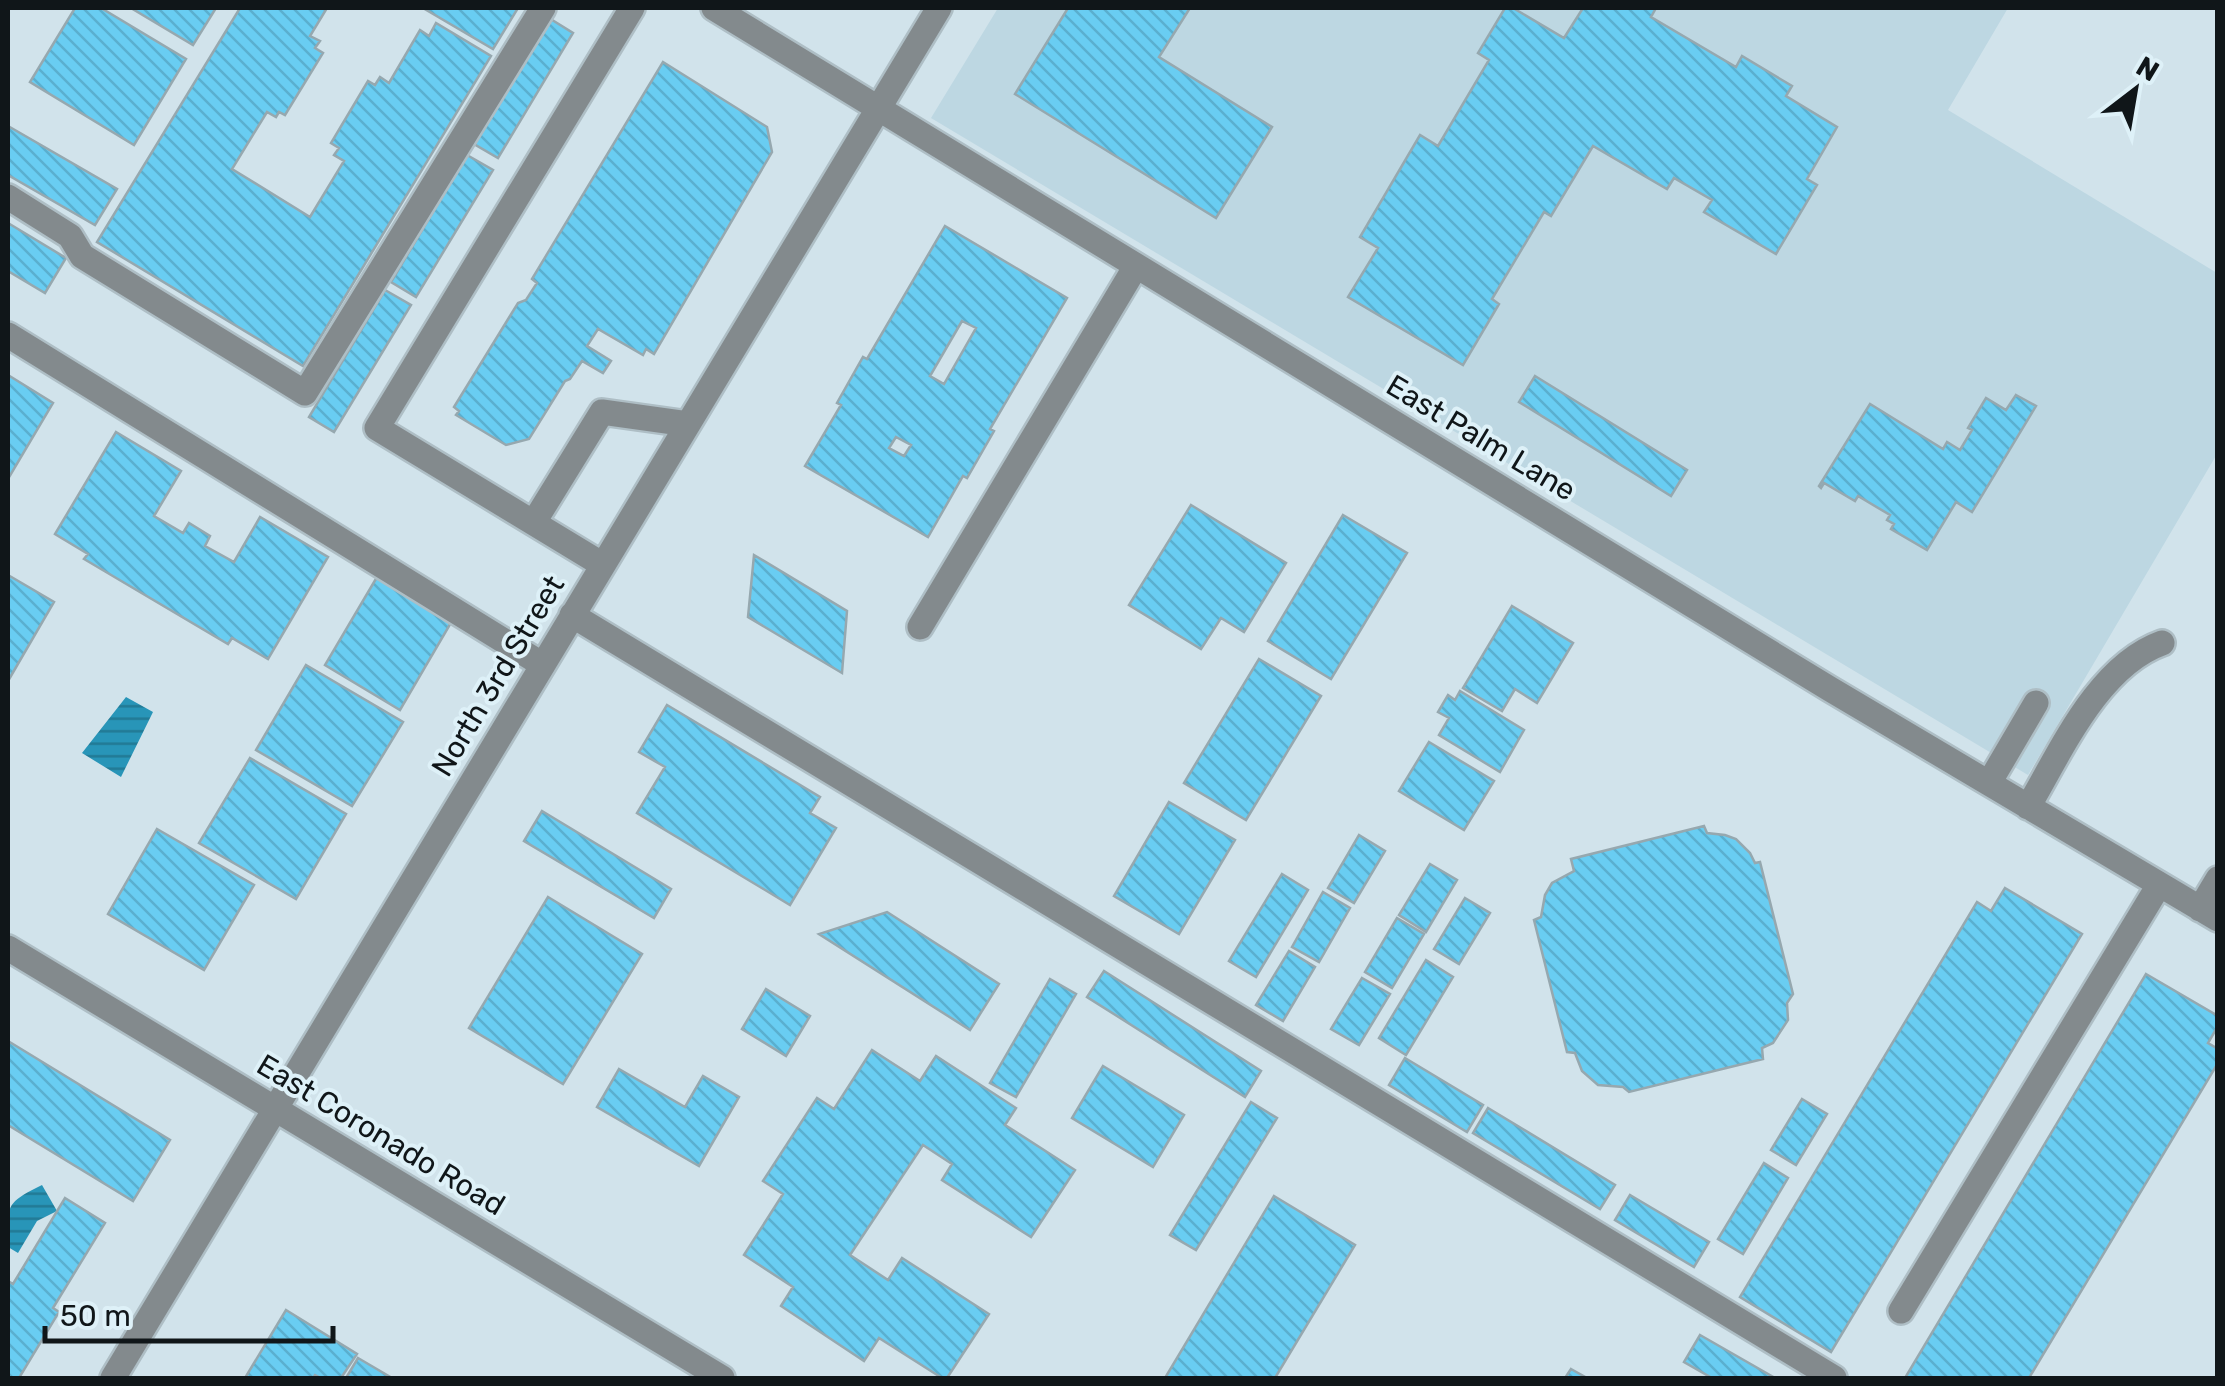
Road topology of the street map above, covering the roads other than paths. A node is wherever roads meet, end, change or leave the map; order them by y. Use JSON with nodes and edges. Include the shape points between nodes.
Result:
{"nodes":[{"id":1,"x":543,"y":8,"type":"edge"},
{"id":2,"x":632,"y":8,"type":"edge"},
{"id":3,"x":714,"y":8,"type":"edge"},
{"id":4,"x":939,"y":8,"type":"edge"},
{"id":5,"x":878,"y":109,"type":"junction"},
{"id":6,"x":8,"y":198,"type":"edge"},
{"id":7,"x":1136,"y":266,"type":"junction"},
{"id":8,"x":8,"y":335,"type":"edge"},
{"id":9,"x":688,"y":424,"type":"junction"},
{"id":10,"x":534,"y":522,"type":"junction"},
{"id":11,"x":603,"y":564,"type":"junction"},
{"id":12,"x":572,"y":615,"type":"junction"},
{"id":13,"x":920,"y":628,"type":"dead end"},
{"id":14,"x":2162,"y":644,"type":"dead end"},
{"id":15,"x":542,"y":665,"type":"junction"},
{"id":16,"x":2036,"y":703,"type":"dead end"},
{"id":17,"x":1989,"y":784,"type":"junction"},
{"id":18,"x":2028,"y":807,"type":"junction"},
{"id":19,"x":2218,"y":878,"type":"edge"},
{"id":20,"x":2159,"y":885,"type":"junction"},
{"id":21,"x":2209,"y":914,"type":"edge"},
{"id":22,"x":8,"y":948,"type":"edge"},
{"id":23,"x":275,"y":1110,"type":"junction"},
{"id":24,"x":1901,"y":1311,"type":"dead end"},
{"id":25,"x":682,"y":1368,"type":"edge"},
{"id":26,"x":113,"y":1378,"type":"edge"},
{"id":27,"x":722,"y":1378,"type":"edge"},
{"id":28,"x":1834,"y":1378,"type":"edge"}],
"edges":[{"from":1,"to":6,"type":"street","via":[[305,393],[82,256],[70,236]]},
{"from":2,"to":10,"type":"street","via":[[377,428]]},
{"from":3,"to":5,"type":"street","name":"East Palm Lane"},
{"from":4,"to":5,"type":"street","name":"North 3rd Street"},
{"from":5,"to":7,"type":"street","name":"East Palm Lane"},
{"from":5,"to":9,"type":"street","name":"North 3rd Street"},
{"from":7,"to":13,"type":"street"},
{"from":7,"to":17,"type":"street","name":"East Palm Lane"},
{"from":8,"to":15,"type":"street"},
{"from":9,"to":10,"type":"street","via":[[602,412]]},
{"from":9,"to":11,"type":"street","name":"North 3rd Street"},
{"from":10,"to":11,"type":"street"},
{"from":11,"to":12,"type":"street","name":"North 3rd Street"},
{"from":12,"to":15,"type":"street","name":"North 3rd Street"},
{"from":12,"to":28,"type":"street"},
{"from":14,"to":18,"type":"street","via":[[2101,686]]},
{"from":15,"to":23,"type":"street","name":"North 3rd Street"},
{"from":16,"to":17,"type":"street"},
{"from":17,"to":18,"type":"street","name":"East Palm Lane"},
{"from":18,"to":20,"type":"street","name":"East Palm Lane"},
{"from":19,"to":21,"type":"street"},
{"from":20,"to":21,"type":"street","name":"East Palm Lane"},
{"from":20,"to":24,"type":"street"},
{"from":22,"to":23,"type":"street","name":"East Coronado Road"},
{"from":23,"to":25,"type":"street","name":"East Coronado Road"},
{"from":23,"to":26,"type":"street","name":"North 3rd Street"},
{"from":25,"to":27,"type":"street","name":"East Coronado Road"}]}
